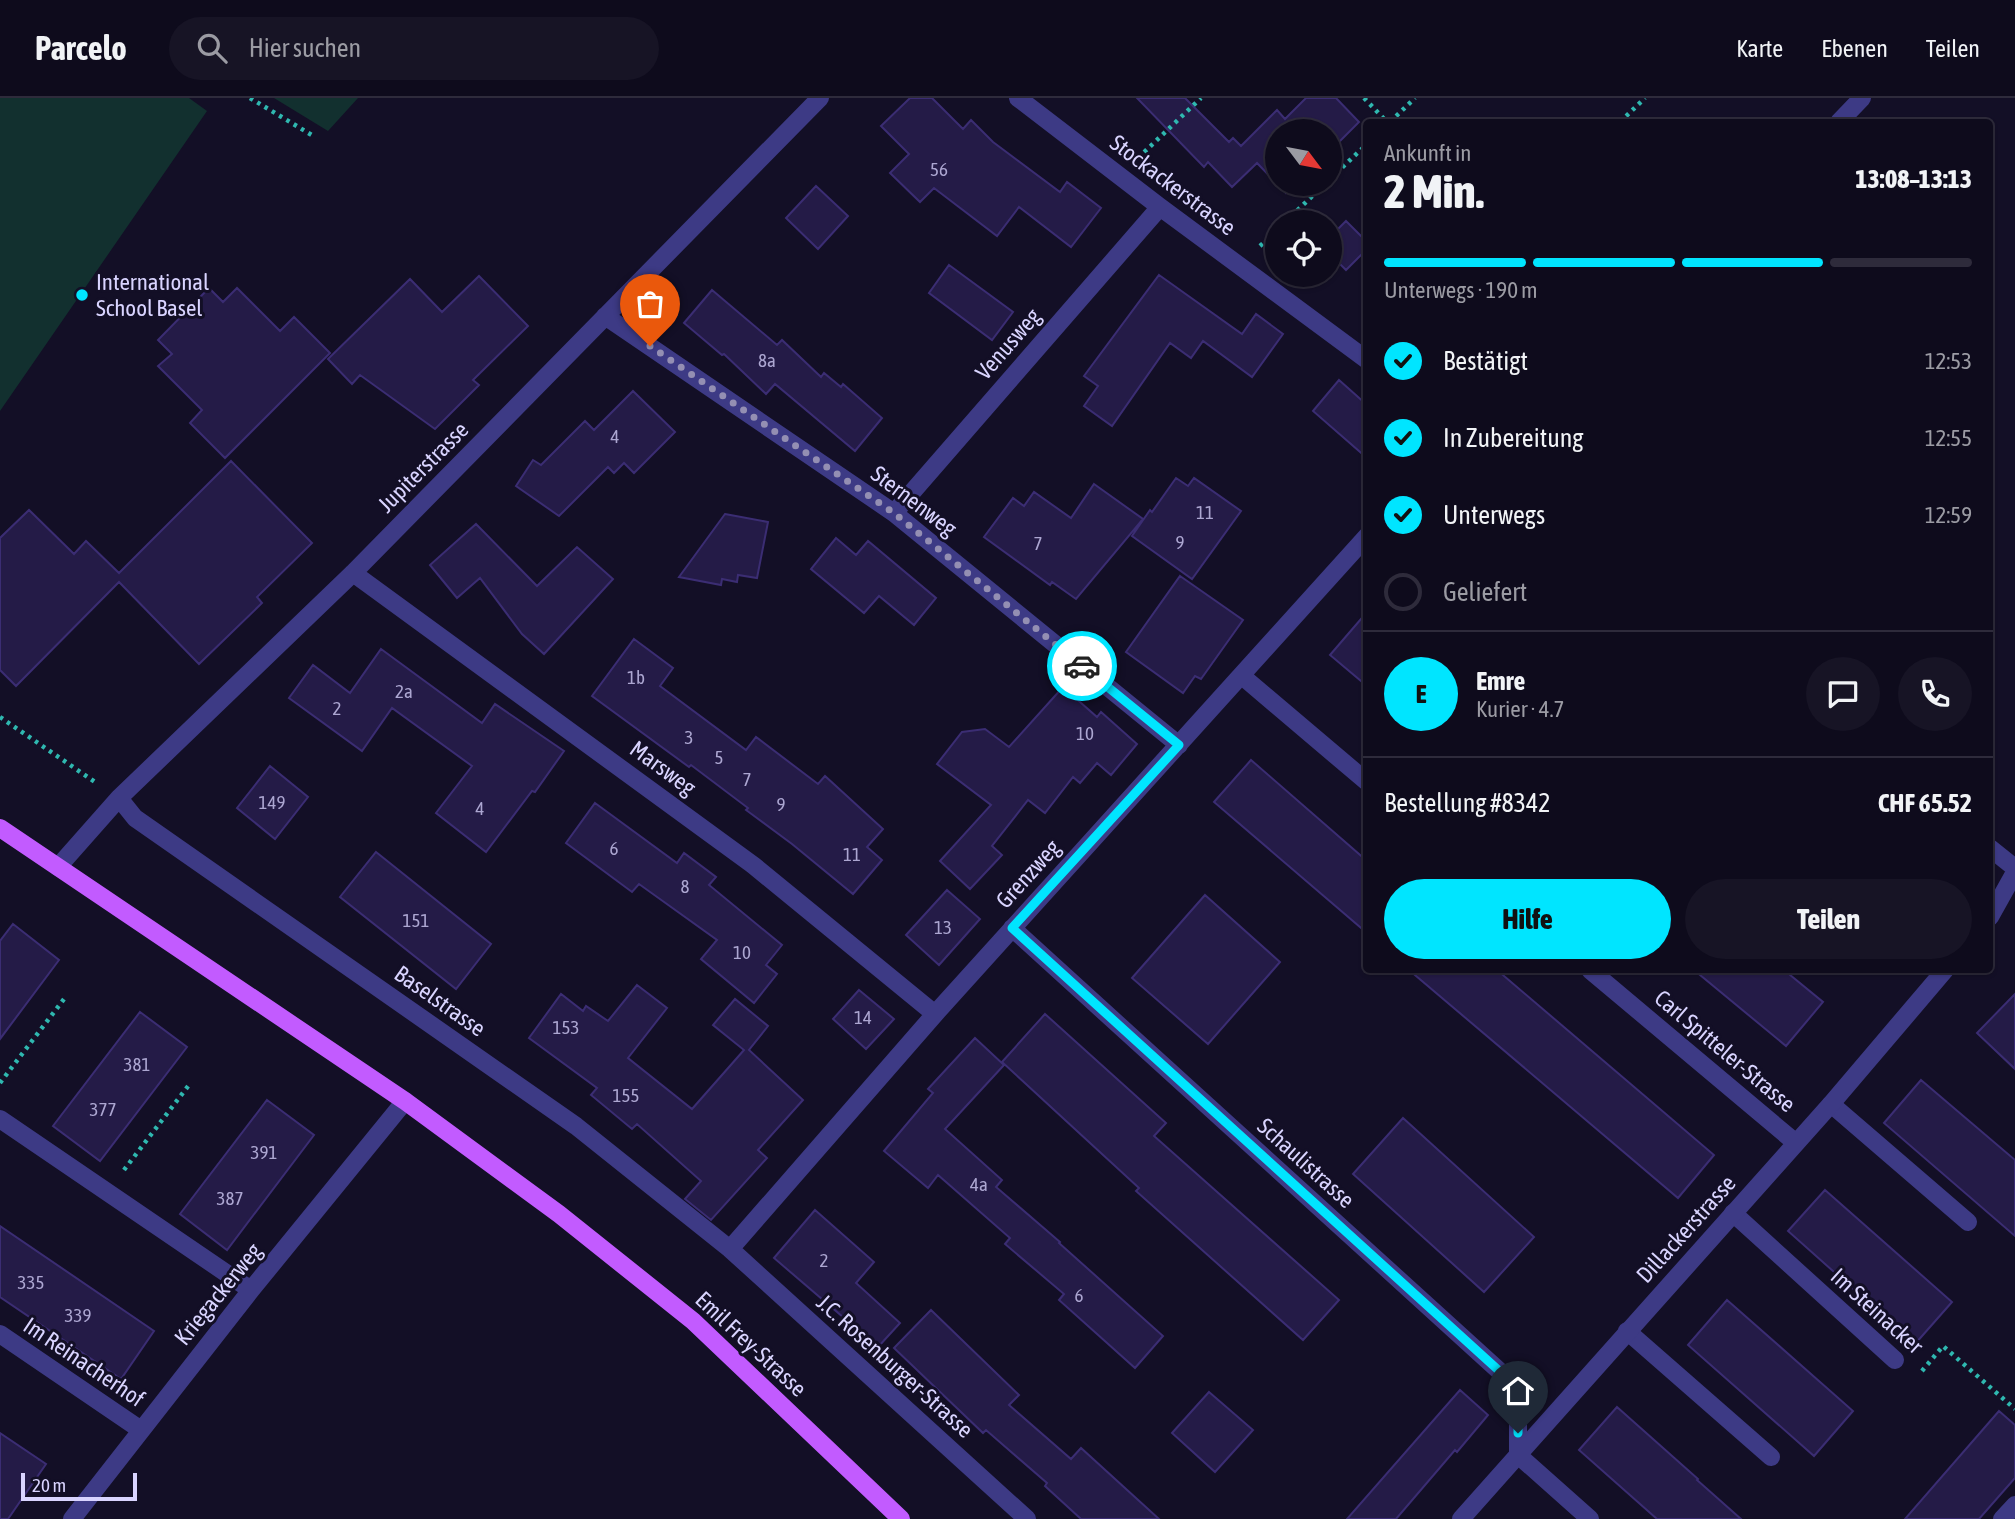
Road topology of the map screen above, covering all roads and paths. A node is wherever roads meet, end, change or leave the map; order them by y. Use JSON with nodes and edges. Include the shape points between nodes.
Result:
{"nodes":[{"id":1,"x":250,"y":98,"type":"edge"},
{"id":2,"x":820,"y":98,"type":"edge"},
{"id":3,"x":1018,"y":98,"type":"edge"},
{"id":4,"x":1201,"y":98,"type":"edge"},
{"id":5,"x":1364,"y":98,"type":"edge"},
{"id":6,"x":1415,"y":98,"type":"edge"},
{"id":7,"x":1645,"y":98,"type":"edge"},
{"id":8,"x":1862,"y":98,"type":"edge"},
{"id":9,"x":1386,"y":119,"type":"edge"},
{"id":10,"x":1392,"y":119,"type":"edge"},
{"id":11,"x":1623,"y":119,"type":"edge"},
{"id":12,"x":1842,"y":119,"type":"edge"},
{"id":13,"x":316,"y":137,"type":"dead end"},
{"id":14,"x":1363,"y":148,"type":"edge"},
{"id":15,"x":1342,"y":168,"type":"edge"},
{"id":16,"x":1119,"y":176,"type":"junction"},
{"id":17,"x":1312,"y":196,"type":"edge"},
{"id":18,"x":1160,"y":208,"type":"junction"},
{"id":19,"x":1298,"y":210,"type":"edge"},
{"id":20,"x":605,"y":316,"type":"junction"},
{"id":21,"x":1363,"y":357,"type":"edge"},
{"id":22,"x":894,"y":513,"type":"junction"},
{"id":23,"x":1363,"y":540,"type":"edge"},
{"id":24,"x":353,"y":573,"type":"junction"},
{"id":25,"x":1241,"y":676,"type":"junction"},
{"id":26,"x":0,"y":717,"type":"edge"},
{"id":27,"x":1179,"y":745,"type":"junction"},
{"id":28,"x":1363,"y":779,"type":"edge"},
{"id":29,"x":119,"y":798,"type":"junction"},
{"id":30,"x":0,"y":828,"type":"edge"},
{"id":31,"x":1993,"y":851,"type":"edge"},
{"id":32,"x":58,"y":867,"type":"junction"},
{"id":33,"x":2015,"y":870,"type":"edge"},
{"id":34,"x":1993,"y":911,"type":"edge"},
{"id":35,"x":1012,"y":928,"type":"junction"},
{"id":36,"x":1594,"y":973,"type":"edge"},
{"id":37,"x":1942,"y":973,"type":"edge"},
{"id":38,"x":64,"y":999,"type":"dead end"},
{"id":39,"x":935,"y":1014,"type":"junction"},
{"id":40,"x":0,"y":1083,"type":"edge"},
{"id":41,"x":189,"y":1085,"type":"dead end"},
{"id":42,"x":405,"y":1101,"type":"junction"},
{"id":43,"x":1831,"y":1104,"type":"junction"},
{"id":44,"x":0,"y":1119,"type":"edge"},
{"id":45,"x":1796,"y":1143,"type":"junction"},
{"id":46,"x":107,"y":1192,"type":"junction"},
{"id":47,"x":1733,"y":1213,"type":"junction"},
{"id":48,"x":1968,"y":1222,"type":"dead end"},
{"id":49,"x":730,"y":1249,"type":"junction"},
{"id":50,"x":251,"y":1290,"type":"junction"},
{"id":51,"x":1628,"y":1331,"type":"junction"},
{"id":52,"x":0,"y":1334,"type":"edge"},
{"id":53,"x":1895,"y":1360,"type":"joint"},
{"id":54,"x":2015,"y":1409,"type":"edge"},
{"id":55,"x":141,"y":1430,"type":"junction"},
{"id":56,"x":1518,"y":1455,"type":"junction"},
{"id":57,"x":1771,"y":1457,"type":"dead end"},
{"id":58,"x":2015,"y":1505,"type":"edge"},
{"id":59,"x":72,"y":1519,"type":"edge"},
{"id":60,"x":901,"y":1519,"type":"edge"},
{"id":61,"x":1027,"y":1519,"type":"edge"},
{"id":62,"x":1461,"y":1519,"type":"edge"},
{"id":63,"x":1590,"y":1519,"type":"edge"},
{"id":64,"x":2003,"y":1519,"type":"edge"}],
"edges":[{"from":1,"to":13,"type":"path"},
{"from":2,"to":20,"type":"street","name":"Jupiterstrasse"},
{"from":3,"to":16,"type":"street","name":"Stockackerstrasse"},
{"from":4,"to":16,"type":"path"},
{"from":5,"to":9,"type":"path"},
{"from":6,"to":10,"type":"path"},
{"from":7,"to":11,"type":"path"},
{"from":8,"to":12,"type":"street"},
{"from":14,"to":15,"type":"path"},
{"from":16,"to":18,"type":"street","name":"Stockackerstrasse"},
{"from":17,"to":19,"type":"path"},
{"from":18,"to":21,"type":"street","name":"Stockackerstrasse"},
{"from":18,"to":22,"type":"street","name":"Venusweg"},
{"from":20,"to":22,"type":"street","name":"Sternenweg"},
{"from":20,"to":24,"type":"street","name":"Jupiterstrasse"},
{"from":22,"to":27,"type":"street","name":"Sternenweg"},
{"from":23,"to":25,"type":"street","name":"Grenzweg"},
{"from":24,"to":29,"type":"street","name":"Jupiterstrasse"},
{"from":24,"to":39,"type":"street","name":"Marsweg","via":[[753,865]]},
{"from":25,"to":27,"type":"street","name":"Grenzweg"},
{"from":25,"to":28,"type":"street"},
{"from":26,"to":29,"type":"path"},
{"from":27,"to":35,"type":"street","name":"Grenzweg"},
{"from":29,"to":32,"type":"street","name":"Jupiterstrasse"},
{"from":29,"to":49,"type":"street","name":"Baselstrasse","via":[[135,818],[576,1126]]},
{"from":30,"to":32,"type":"main road"},
{"from":31,"to":33,"type":"street"},
{"from":32,"to":42,"type":"main road"},
{"from":33,"to":34,"type":"street"},
{"from":35,"to":39,"type":"street","name":"Grenzweg"},
{"from":35,"to":56,"type":"street","name":"Schaulistrasse","via":[[1518,1388]]},
{"from":36,"to":45,"type":"street","name":"Carl Spitteler-Strasse"},
{"from":37,"to":43,"type":"street","name":"Dillackerstrasse"},
{"from":38,"to":40,"type":"path"},
{"from":39,"to":49,"type":"street","name":"Grenzweg"},
{"from":41,"to":46,"type":"path"},
{"from":42,"to":50,"type":"street","name":"Kriegackerweg"},
{"from":42,"to":60,"type":"main road","name":"Emil Frey-Strasse","via":[[559,1214],[693,1321]]},
{"from":43,"to":45,"type":"street","name":"Dillackerstrasse"},
{"from":43,"to":48,"type":"street"},
{"from":44,"to":46,"type":"street"},
{"from":45,"to":47,"type":"street","name":"Dillackerstrasse"},
{"from":46,"to":50,"type":"street"},
{"from":47,"to":51,"type":"street","name":"Dillackerstrasse"},
{"from":47,"to":53,"type":"street","name":"Im Steinacker"},
{"from":49,"to":61,"type":"street","name":"J.C. Rosenburger-Strasse"},
{"from":50,"to":55,"type":"street","name":"Kriegackerweg"},
{"from":51,"to":56,"type":"street","name":"Dillackerstrasse"},
{"from":51,"to":57,"type":"street"},
{"from":52,"to":55,"type":"street","name":"Im Reinacherhof"},
{"from":53,"to":54,"type":"path","name":"Im Steinacker","via":[[1915,1380],[1943,1346]]},
{"from":55,"to":59,"type":"street","name":"Kriegackerweg"},
{"from":56,"to":62,"type":"street","name":"Dillackerstrasse"},
{"from":56,"to":63,"type":"street"},
{"from":58,"to":64,"type":"street"}]}
